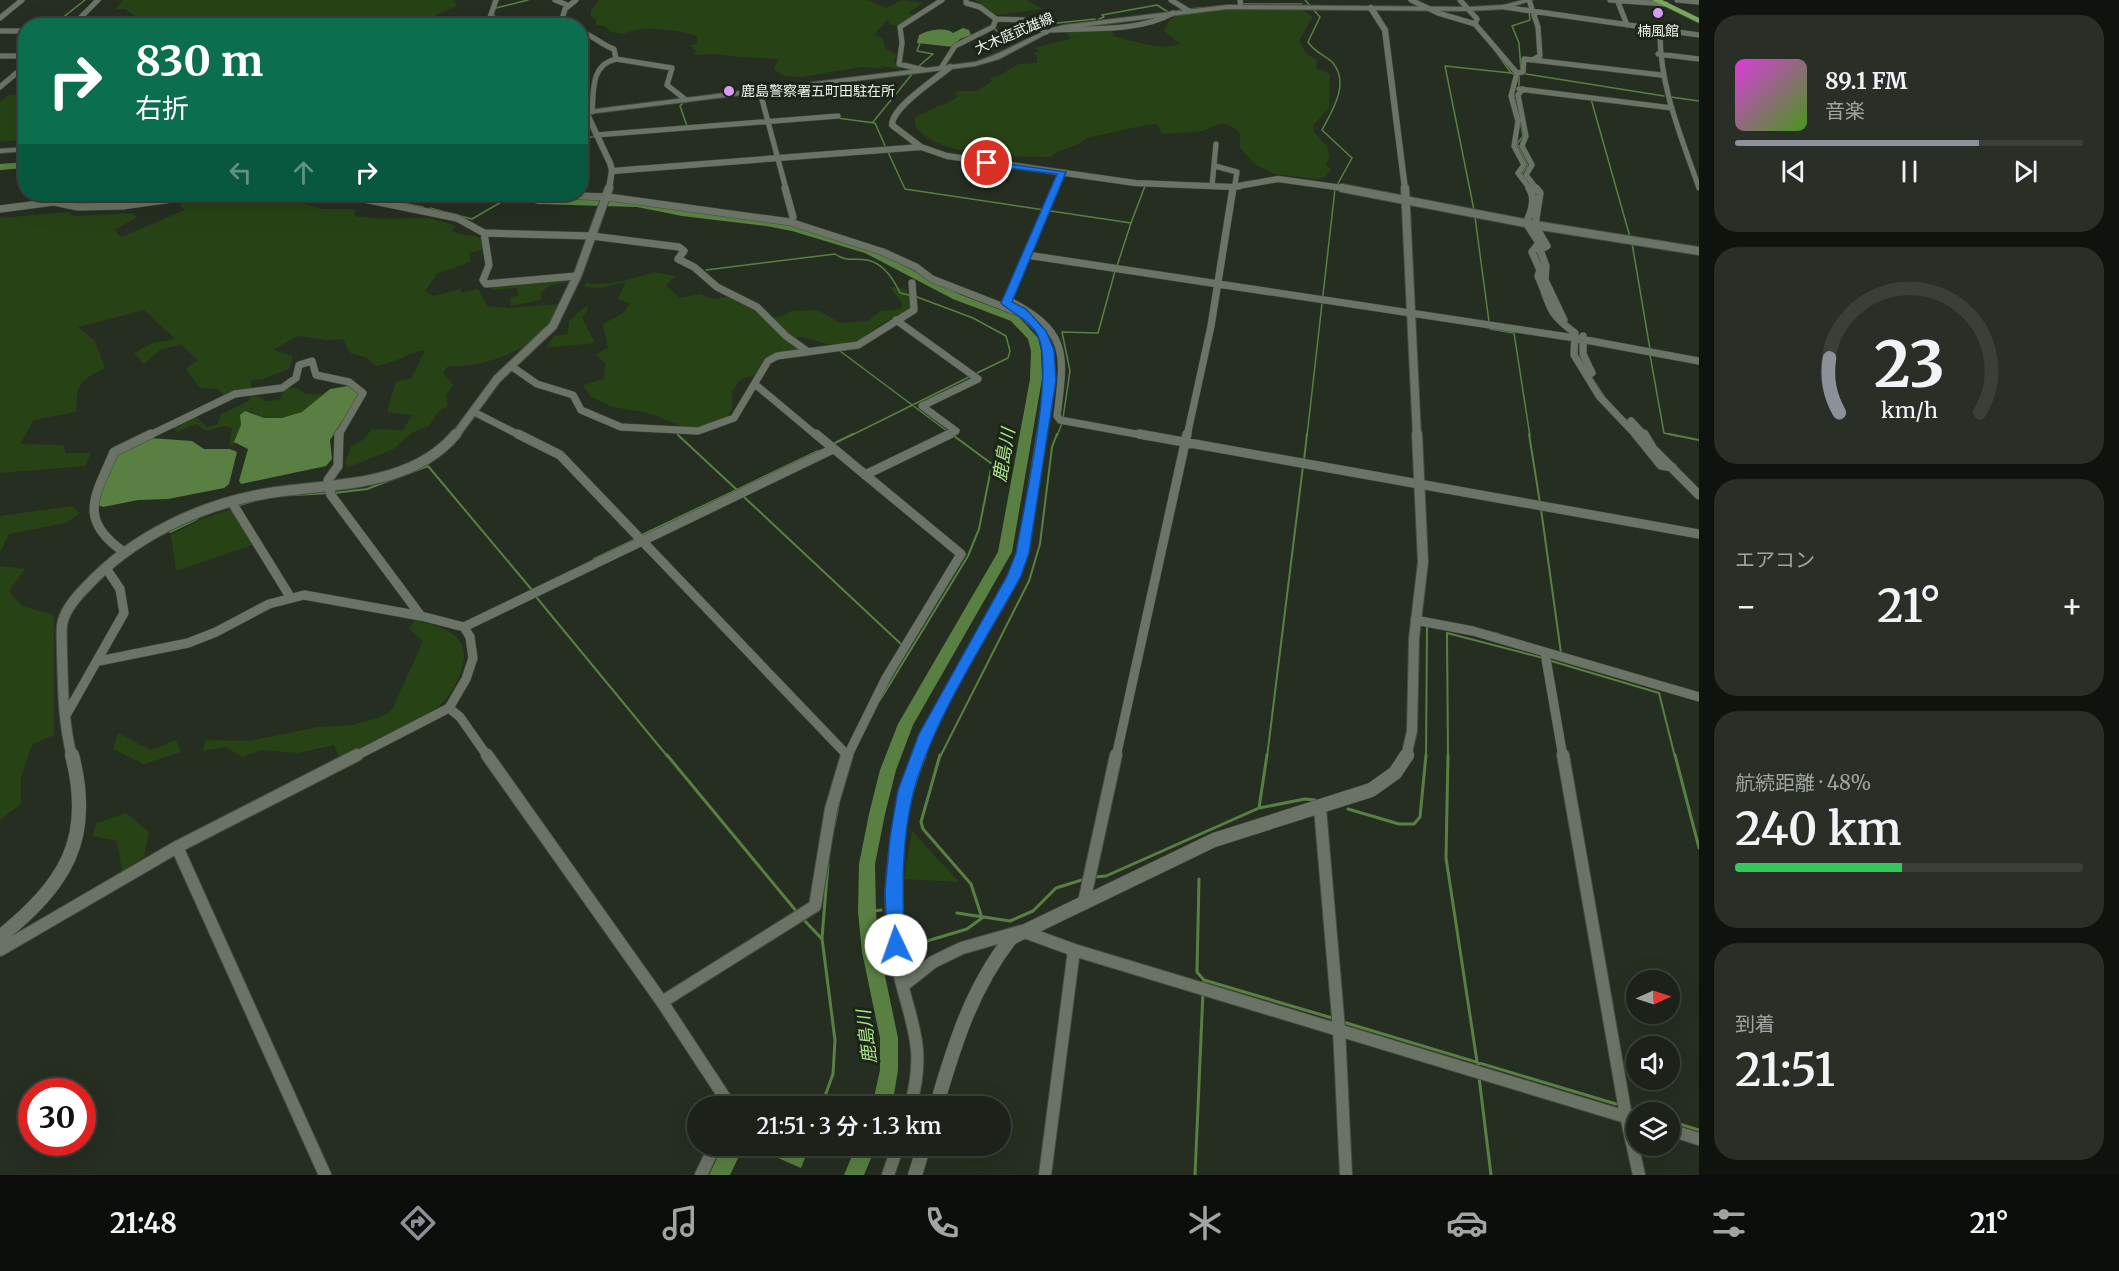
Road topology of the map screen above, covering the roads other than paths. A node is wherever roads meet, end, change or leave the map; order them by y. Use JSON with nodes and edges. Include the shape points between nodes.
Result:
{"nodes":[{"id":1,"x":22,"y":0,"type":"edge"},
{"id":2,"x":98,"y":0,"type":"edge"},
{"id":3,"x":496,"y":0,"type":"edge"},
{"id":4,"x":555,"y":0,"type":"edge"},
{"id":5,"x":576,"y":0,"type":"edge"},
{"id":6,"x":942,"y":0,"type":"edge"},
{"id":7,"x":966,"y":0,"type":"edge"},
{"id":8,"x":1171,"y":0,"type":"edge"},
{"id":9,"x":1382,"y":0,"type":"edge"},
{"id":10,"x":1411,"y":0,"type":"edge"},
{"id":11,"x":1460,"y":0,"type":"edge"},
{"id":12,"x":1529,"y":0,"type":"edge"},
{"id":13,"x":1610,"y":0,"type":"edge"},
{"id":14,"x":1656,"y":0,"type":"edge"},
{"id":15,"x":1677,"y":0,"type":"edge"},
{"id":16,"x":1618,"y":2,"type":"junction"},
{"id":17,"x":1699,"y":2,"type":"edge"},
{"id":18,"x":1240,"y":3,"type":"edge"},
{"id":19,"x":1666,"y":4,"type":"junction"},
{"id":20,"x":567,"y":5,"type":"junction"},
{"id":21,"x":1504,"y":7,"type":"junction"},
{"id":22,"x":1371,"y":8,"type":"junction"},
{"id":23,"x":1388,"y":8,"type":"junction"},
{"id":24,"x":1428,"y":9,"type":"junction"},
{"id":25,"x":1468,"y":9,"type":"junction"},
{"id":26,"x":1189,"y":11,"type":"junction"},
{"id":27,"x":0,"y":12,"type":"edge"},
{"id":28,"x":7,"y":12,"type":"junction"},
{"id":29,"x":1534,"y":12,"type":"junction"},
{"id":30,"x":0,"y":18,"type":"edge"},
{"id":31,"x":80,"y":18,"type":"edge"},
{"id":32,"x":490,"y":18,"type":"edge"},
{"id":33,"x":563,"y":18,"type":"edge"},
{"id":34,"x":996,"y":19,"type":"junction"},
{"id":35,"x":1699,"y":21,"type":"edge"},
{"id":36,"x":1475,"y":24,"type":"junction"},
{"id":37,"x":1627,"y":25,"type":"junction"},
{"id":38,"x":1660,"y":29,"type":"junction"},
{"id":39,"x":0,"y":31,"type":"edge"},
{"id":40,"x":18,"y":31,"type":"edge"},
{"id":41,"x":1050,"y":31,"type":"junction"},
{"id":42,"x":588,"y":33,"type":"edge"},
{"id":43,"x":1699,"y":35,"type":"edge"},
{"id":44,"x":1658,"y":54,"type":"junction"},
{"id":45,"x":0,"y":56,"type":"edge"},
{"id":46,"x":18,"y":56,"type":"edge"},
{"id":47,"x":615,"y":59,"type":"junction"},
{"id":48,"x":1534,"y":59,"type":"junction"},
{"id":49,"x":1699,"y":59,"type":"edge"},
{"id":50,"x":950,"y":67,"type":"junction"},
{"id":51,"x":941,"y":68,"type":"junction"},
{"id":52,"x":924,"y":70,"type":"junction"},
{"id":53,"x":18,"y":72,"type":"edge"},
{"id":54,"x":1517,"y":74,"type":"junction"},
{"id":55,"x":1661,"y":75,"type":"junction"},
{"id":56,"x":0,"y":87,"type":"edge"},
{"id":57,"x":1515,"y":88,"type":"junction"},
{"id":58,"x":1522,"y":89,"type":"junction"},
{"id":59,"x":760,"y":92,"type":"junction"},
{"id":60,"x":686,"y":100,"type":"junction"},
{"id":61,"x":588,"y":102,"type":"edge"},
{"id":62,"x":1672,"y":108,"type":"junction"},
{"id":63,"x":588,"y":110,"type":"edge"},
{"id":64,"x":588,"y":115,"type":"edge"},
{"id":65,"x":838,"y":116,"type":"dead end"},
{"id":66,"x":768,"y":123,"type":"junction"},
{"id":67,"x":597,"y":135,"type":"junction"},
{"id":68,"x":1216,"y":144,"type":"dead end"},
{"id":69,"x":921,"y":147,"type":"junction"},
{"id":70,"x":18,"y":150,"type":"edge"},
{"id":71,"x":0,"y":151,"type":"edge"},
{"id":72,"x":777,"y":158,"type":"junction"},
{"id":73,"x":1215,"y":166,"type":"junction"},
{"id":74,"x":612,"y":171,"type":"junction"},
{"id":75,"x":1062,"y":172,"type":"junction"},
{"id":76,"x":1212,"y":186,"type":"junction"},
{"id":77,"x":1236,"y":187,"type":"junction"},
{"id":78,"x":1699,"y":188,"type":"edge"},
{"id":79,"x":588,"y":200,"type":"edge"},
{"id":80,"x":1406,"y":200,"type":"junction"},
{"id":81,"x":157,"y":201,"type":"edge"},
{"id":82,"x":374,"y":201,"type":"edge"},
{"id":83,"x":606,"y":201,"type":"junction"},
{"id":84,"x":0,"y":209,"type":"edge"},
{"id":85,"x":793,"y":217,"type":"dead end"},
{"id":86,"x":1531,"y":224,"type":"junction"},
{"id":87,"x":484,"y":233,"type":"junction"},
{"id":88,"x":592,"y":236,"type":"junction"},
{"id":89,"x":1699,"y":251,"type":"edge"},
{"id":90,"x":1027,"y":255,"type":"junction"},
{"id":91,"x":576,"y":276,"type":"junction"},
{"id":92,"x":912,"y":283,"type":"dead end"},
{"id":93,"x":1218,"y":283,"type":"junction"},
{"id":94,"x":1008,"y":300,"type":"junction"},
{"id":95,"x":1022,"y":314,"type":"junction"},
{"id":96,"x":1411,"y":314,"type":"junction"},
{"id":97,"x":896,"y":320,"type":"junction"},
{"id":98,"x":1575,"y":339,"type":"junction"},
{"id":99,"x":1585,"y":340,"type":"junction"},
{"id":100,"x":807,"y":351,"type":"junction"},
{"id":101,"x":1699,"y":361,"type":"edge"},
{"id":102,"x":511,"y":366,"type":"junction"},
{"id":103,"x":756,"y":385,"type":"junction"},
{"id":104,"x":474,"y":412,"type":"junction"},
{"id":105,"x":1184,"y":442,"type":"junction"},
{"id":106,"x":833,"y":449,"type":"junction"},
{"id":107,"x":1672,"y":467,"type":"junction"},
{"id":108,"x":865,"y":475,"type":"junction"},
{"id":109,"x":1418,"y":484,"type":"junction"},
{"id":110,"x":328,"y":487,"type":"junction"},
{"id":111,"x":1699,"y":495,"type":"edge"},
{"id":112,"x":231,"y":501,"type":"junction"},
{"id":113,"x":1699,"y":534,"type":"edge"},
{"id":114,"x":644,"y":541,"type":"junction"},
{"id":115,"x":124,"y":552,"type":"junction"},
{"id":116,"x":106,"y":568,"type":"junction"},
{"id":117,"x":289,"y":595,"type":"junction"},
{"id":118,"x":421,"y":616,"type":"junction"},
{"id":119,"x":1418,"y":621,"type":"junction"},
{"id":120,"x":464,"y":627,"type":"junction"},
{"id":121,"x":1546,"y":658,"type":"junction"},
{"id":122,"x":99,"y":661,"type":"junction"},
{"id":123,"x":1699,"y":697,"type":"edge"},
{"id":124,"x":449,"y":708,"type":"junction"},
{"id":125,"x":65,"y":717,"type":"junction"},
{"id":126,"x":847,"y":755,"type":"junction"},
{"id":127,"x":1320,"y":808,"type":"junction"},
{"id":128,"x":177,"y":847,"type":"junction"},
{"id":129,"x":1084,"y":902,"type":"junction"},
{"id":130,"x":1022,"y":931,"type":"junction"},
{"id":131,"x":0,"y":937,"type":"edge"},
{"id":132,"x":0,"y":950,"type":"edge"},
{"id":133,"x":1074,"y":950,"type":"junction"},
{"id":134,"x":904,"y":985,"type":"junction"},
{"id":135,"x":662,"y":1002,"type":"junction"},
{"id":136,"x":1339,"y":1029,"type":"junction"},
{"id":137,"x":724,"y":1096,"type":"edge"},
{"id":138,"x":914,"y":1096,"type":"edge"},
{"id":139,"x":940,"y":1096,"type":"edge"},
{"id":140,"x":1628,"y":1102,"type":"edge"},
{"id":141,"x":1626,"y":1116,"type":"edge"},
{"id":142,"x":1680,"y":1133,"type":"edge"},
{"id":143,"x":1699,"y":1139,"type":"edge"},
{"id":144,"x":710,"y":1156,"type":"edge"},
{"id":145,"x":895,"y":1156,"type":"edge"},
{"id":146,"x":921,"y":1156,"type":"edge"},
{"id":147,"x":1636,"y":1156,"type":"edge"},
{"id":148,"x":325,"y":1175,"type":"edge"},
{"id":149,"x":701,"y":1175,"type":"edge"},
{"id":150,"x":888,"y":1175,"type":"edge"},
{"id":151,"x":915,"y":1175,"type":"edge"},
{"id":152,"x":1045,"y":1175,"type":"edge"},
{"id":153,"x":1346,"y":1175,"type":"edge"},
{"id":154,"x":1639,"y":1175,"type":"edge"}],
"edges":[{"from":1,"to":28,"type":"street"},
{"from":2,"to":31,"type":"street"},
{"from":3,"to":32,"type":"street"},
{"from":4,"to":20,"type":"street"},
{"from":5,"to":20,"type":"street"},
{"from":6,"to":52,"type":"street","via":[[900,27],[899,64]]},
{"from":7,"to":34,"type":"street"},
{"from":8,"to":26,"type":"street"},
{"from":9,"to":23,"type":"main road"},
{"from":10,"to":24,"type":"street"},
{"from":11,"to":25,"type":"street"},
{"from":12,"to":21,"type":"main road","name":"大木庭武雄線"},
{"from":12,"to":29,"type":"street"},
{"from":13,"to":16,"type":"street"},
{"from":14,"to":19,"type":"highway"},
{"from":15,"to":17,"type":"street"},
{"from":16,"to":19,"type":"street"},
{"from":16,"to":37,"type":"street"},
{"from":18,"to":22,"type":"main road","name":"大木庭武雄線"},
{"from":18,"to":26,"type":"main road","name":"大木庭武雄線"},
{"from":19,"to":35,"type":"highway"},
{"from":20,"to":33,"type":"street"},
{"from":21,"to":25,"type":"main road","name":"大木庭武雄線"},
{"from":21,"to":29,"type":"street"},
{"from":22,"to":23,"type":"main road","name":"大木庭武雄線"},
{"from":22,"to":80,"type":"street","via":[[1385,30]]},
{"from":23,"to":24,"type":"main road","name":"大木庭武雄線"},
{"from":24,"to":25,"type":"main road","name":"大木庭武雄線"},
{"from":24,"to":36,"type":"street"},
{"from":25,"to":36,"type":"street","via":[[1477,19]]},
{"from":26,"to":41,"type":"main road","name":"大木庭武雄線"},
{"from":27,"to":28,"type":"street"},
{"from":28,"to":30,"type":"street"},
{"from":29,"to":37,"type":"street"},
{"from":29,"to":48,"type":"street","via":[[1540,56]]},
{"from":34,"to":41,"type":"street","via":[[1028,20]]},
{"from":34,"to":51,"type":"street","via":[[993,27],[962,39],[950,50]]},
{"from":36,"to":54,"type":"street"},
{"from":37,"to":38,"type":"street"},
{"from":38,"to":43,"type":"street"},
{"from":38,"to":44,"type":"street"},
{"from":39,"to":40,"type":"street"},
{"from":41,"to":50,"type":"main road","name":"大木庭武雄線","via":[[988,61]]},
{"from":42,"to":47,"type":"street","via":[[614,49]]},
{"from":44,"to":49,"type":"street"},
{"from":44,"to":55,"type":"street"},
{"from":45,"to":46,"type":"street"},
{"from":47,"to":60,"type":"street","via":[[672,68],[667,85]]},
{"from":47,"to":61,"type":"street","via":[[605,62],[595,74]]},
{"from":48,"to":54,"type":"street","via":[[1522,60],[1523,72]]},
{"from":48,"to":55,"type":"street"},
{"from":50,"to":51,"type":"main road","name":"大木庭武雄線"},
{"from":50,"to":69,"type":"street","via":[[892,119],[892,125]]},
{"from":51,"to":52,"type":"main road","name":"大木庭武雄線"},
{"from":52,"to":59,"type":"main road","name":"大木庭武雄線"},
{"from":53,"to":56,"type":"street"},
{"from":54,"to":57,"type":"street"},
{"from":55,"to":62,"type":"street"},
{"from":57,"to":58,"type":"street"},
{"from":57,"to":86,"type":"street","via":[[1511,96],[1519,133],[1514,146],[1524,165],[1518,173],[1532,192]]},
{"from":58,"to":62,"type":"street"},
{"from":58,"to":86,"type":"street","via":[[1518,95],[1526,136],[1522,146],[1532,165],[1526,175],[1540,196]]},
{"from":59,"to":60,"type":"main road","name":"大木庭武雄線"},
{"from":59,"to":66,"type":"street"},
{"from":60,"to":63,"type":"main road","name":"大木庭武雄線"},
{"from":62,"to":78,"type":"street"},
{"from":64,"to":67,"type":"street"},
{"from":65,"to":66,"type":"street"},
{"from":66,"to":67,"type":"street"},
{"from":66,"to":72,"type":"street"},
{"from":67,"to":74,"type":"street"},
{"from":68,"to":73,"type":"street"},
{"from":69,"to":72,"type":"street"},
{"from":69,"to":75,"type":"street","via":[[968,160]]},
{"from":70,"to":71,"type":"main road"},
{"from":72,"to":74,"type":"street"},
{"from":72,"to":85,"type":"street"},
{"from":73,"to":76,"type":"street"},
{"from":73,"to":77,"type":"street","via":[[1236,172]]},
{"from":74,"to":83,"type":"street"},
{"from":75,"to":76,"type":"street","via":[[1135,183]]},
{"from":75,"to":90,"type":"street"},
{"from":76,"to":77,"type":"street"},
{"from":77,"to":80,"type":"street","via":[[1278,179]]},
{"from":77,"to":93,"type":"street"},
{"from":79,"to":83,"type":"street"},
{"from":80,"to":86,"type":"street"},
{"from":80,"to":96,"type":"street"},
{"from":81,"to":84,"type":"street","via":[[78,207],[54,202]]},
{"from":82,"to":87,"type":"street","via":[[458,218]]},
{"from":83,"to":88,"type":"street"},
{"from":83,"to":95,"type":"street","via":[[790,222],[883,252],[932,279]]},
{"from":86,"to":89,"type":"street"},
{"from":86,"to":98,"type":"street","via":[[1539,243],[1532,252],[1549,309],[1575,333]]},
{"from":86,"to":99,"type":"street","via":[[1546,241],[1547,246],[1539,250],[1546,264],[1544,278],[1556,300],[1557,312]]},
{"from":87,"to":88,"type":"street"},
{"from":87,"to":91,"type":"street","via":[[489,265],[483,280],[486,284]]},
{"from":88,"to":91,"type":"street"},
{"from":88,"to":100,"type":"street","via":[[684,249],[680,262],[757,307]]},
{"from":90,"to":93,"type":"street"},
{"from":90,"to":94,"type":"street"},
{"from":91,"to":102,"type":"street","via":[[555,324]]},
{"from":92,"to":97,"type":"street","via":[[914,309]]},
{"from":93,"to":96,"type":"street"},
{"from":93,"to":105,"type":"street"},
{"from":94,"to":95,"type":"street","via":[[1006,303]]},
{"from":94,"to":105,"type":"street","via":[[1031,311],[1056,335],[1063,365],[1057,416],[1064,421]]},
{"from":95,"to":134,"type":"street","via":[[1042,333],[1049,350],[1050,370],[1029,523],[1014,576],[927,734],[906,790],[893,891],[897,963]]},
{"from":96,"to":98,"type":"street"},
{"from":96,"to":109,"type":"street"},
{"from":97,"to":100,"type":"street","via":[[858,345]]},
{"from":97,"to":108,"type":"street","via":[[978,379],[922,406],[956,431]]},
{"from":98,"to":99,"type":"street"},
{"from":98,"to":107,"type":"street","via":[[1574,355],[1599,396],[1662,465]]},
{"from":99,"to":101,"type":"street"},
{"from":99,"to":107,"type":"street","via":[[1585,361],[1607,396]]},
{"from":100,"to":103,"type":"street","via":[[768,361]]},
{"from":102,"to":103,"type":"street","via":[[537,384],[573,395],[581,410],[588,414],[631,429],[690,432],[726,422],[734,418]]},
{"from":102,"to":104,"type":"street","via":[[497,378]]},
{"from":103,"to":106,"type":"street"},
{"from":104,"to":110,"type":"street","via":[[454,439],[420,463],[373,481]]},
{"from":104,"to":114,"type":"street","via":[[560,456]]},
{"from":105,"to":109,"type":"street"},
{"from":105,"to":129,"type":"street"},
{"from":106,"to":108,"type":"street"},
{"from":106,"to":114,"type":"street"},
{"from":107,"to":111,"type":"street"},
{"from":108,"to":126,"type":"street","via":[[962,554],[867,713]]},
{"from":109,"to":113,"type":"street"},
{"from":109,"to":119,"type":"street","via":[[1423,562]]},
{"from":110,"to":112,"type":"street"},
{"from":110,"to":115,"type":"street","via":[[328,480],[338,466],[337,437],[363,393],[349,382],[316,375],[315,364],[303,362],[292,382],[282,388],[235,394],[114,452],[92,503],[96,521]]},
{"from":110,"to":118,"type":"street"},
{"from":112,"to":115,"type":"street","via":[[164,528]]},
{"from":112,"to":117,"type":"street"},
{"from":114,"to":120,"type":"street"},
{"from":114,"to":126,"type":"street"},
{"from":115,"to":116,"type":"street"},
{"from":116,"to":122,"type":"street","via":[[125,602],[124,613]]},
{"from":116,"to":125,"type":"street","via":[[79,593],[67,609],[62,625]]},
{"from":117,"to":118,"type":"street","via":[[317,596]]},
{"from":117,"to":122,"type":"street","via":[[188,642]]},
{"from":118,"to":120,"type":"street"},
{"from":119,"to":121,"type":"street","via":[[1473,631]]},
{"from":119,"to":127,"type":"street","via":[[1407,756],[1395,773],[1371,790]]},
{"from":120,"to":124,"type":"street","via":[[474,643],[474,655],[462,689]]},
{"from":121,"to":123,"type":"street"},
{"from":121,"to":140,"type":"street"},
{"from":122,"to":125,"type":"street"},
{"from":124,"to":128,"type":"street"},
{"from":124,"to":135,"type":"street","via":[[460,717]]},
{"from":125,"to":131,"type":"street","via":[[81,798],[78,834],[46,894]]},
{"from":126,"to":135,"type":"street","via":[[815,906]]},
{"from":127,"to":129,"type":"street","via":[[1223,837]]},
{"from":127,"to":136,"type":"street"},
{"from":128,"to":132,"type":"street"},
{"from":128,"to":148,"type":"street"},
{"from":129,"to":130,"type":"street"},
{"from":130,"to":133,"type":"street"},
{"from":130,"to":134,"type":"street","via":[[962,948],[933,962]]},
{"from":130,"to":139,"type":"street","via":[[993,959],[976,987]]},
{"from":133,"to":136,"type":"street"},
{"from":133,"to":152,"type":"street"},
{"from":134,"to":138,"type":"street","via":[[921,1056]]},
{"from":135,"to":137,"type":"street"},
{"from":136,"to":141,"type":"street"},
{"from":136,"to":153,"type":"street"},
{"from":142,"to":143,"type":"street"},
{"from":144,"to":149,"type":"street"},
{"from":145,"to":150,"type":"street"},
{"from":146,"to":151,"type":"street"},
{"from":147,"to":154,"type":"street"}]}
